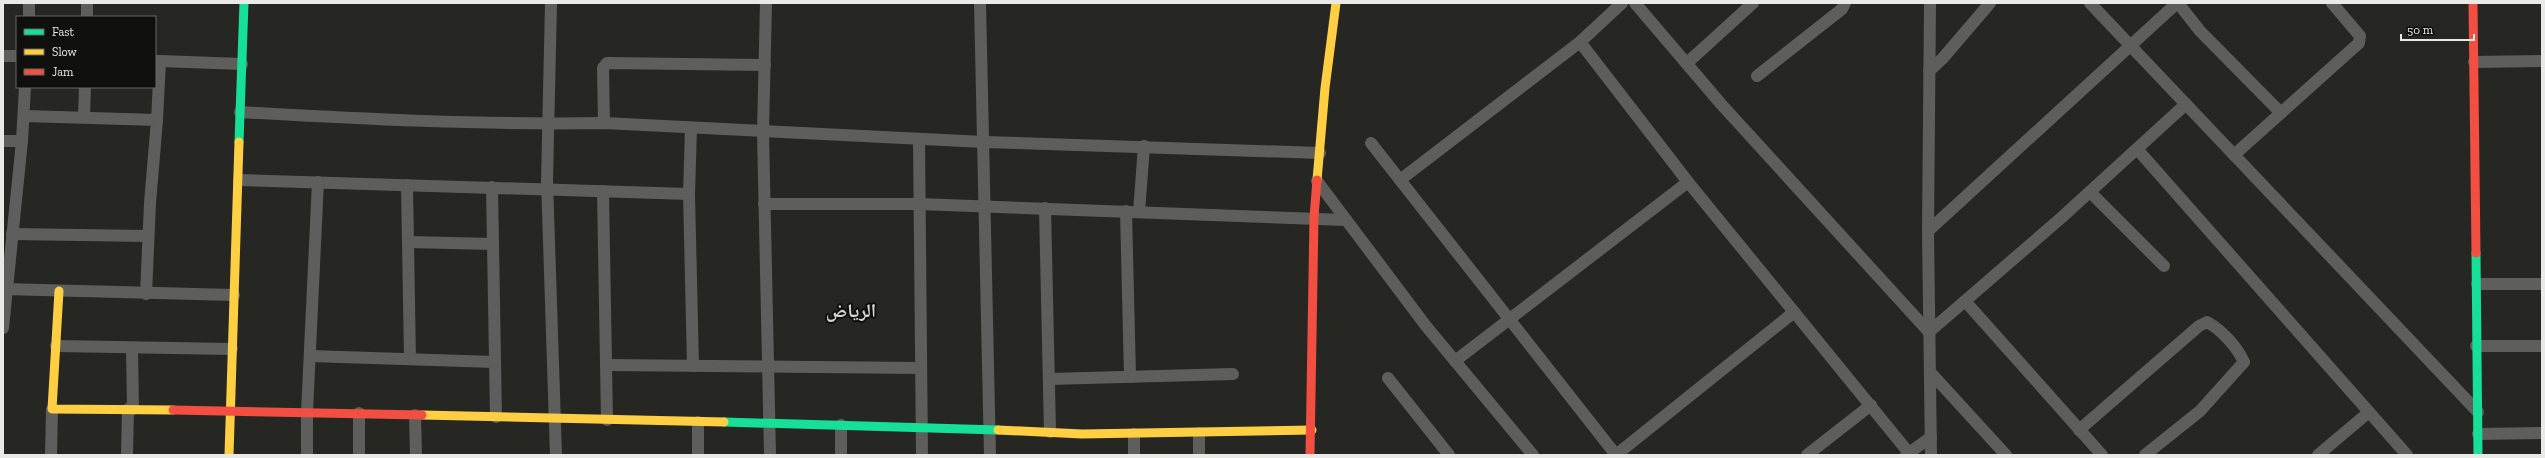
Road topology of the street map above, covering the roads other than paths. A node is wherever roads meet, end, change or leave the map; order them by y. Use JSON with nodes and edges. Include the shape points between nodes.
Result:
{"nodes":[{"id":1,"x":30,"y":3,"type":"edge"},
{"id":2,"x":87,"y":3,"type":"edge"},
{"id":3,"x":244,"y":3,"type":"edge"},
{"id":4,"x":551,"y":3,"type":"edge"},
{"id":5,"x":766,"y":3,"type":"edge"},
{"id":6,"x":980,"y":3,"type":"edge"},
{"id":7,"x":1336,"y":3,"type":"edge"},
{"id":8,"x":1622,"y":3,"type":"edge"},
{"id":9,"x":1635,"y":3,"type":"edge"},
{"id":10,"x":1753,"y":3,"type":"edge"},
{"id":11,"x":1845,"y":3,"type":"edge"},
{"id":12,"x":1930,"y":3,"type":"edge"},
{"id":13,"x":1990,"y":3,"type":"edge"},
{"id":14,"x":2090,"y":3,"type":"edge"},
{"id":15,"x":2178,"y":3,"type":"edge"},
{"id":16,"x":2332,"y":3,"type":"edge"},
{"id":17,"x":2473,"y":3,"type":"edge"},
{"id":18,"x":29,"y":16,"type":"edge"},
{"id":19,"x":86,"y":16,"type":"edge"},
{"id":20,"x":1580,"y":42,"type":"junction"},
{"id":21,"x":2131,"y":45,"type":"junction"},
{"id":22,"x":3,"y":56,"type":"edge"},
{"id":23,"x":16,"y":56,"type":"edge"},
{"id":24,"x":157,"y":61,"type":"edge"},
{"id":25,"x":2542,"y":61,"type":"edge"},
{"id":26,"x":2474,"y":62,"type":"junction"},
{"id":27,"x":1687,"y":63,"type":"junction"},
{"id":28,"x":242,"y":64,"type":"junction"},
{"id":29,"x":764,"y":65,"type":"junction"},
{"id":30,"x":1929,"y":71,"type":"junction"},
{"id":31,"x":1757,"y":76,"type":"dead end"},
{"id":32,"x":25,"y":88,"type":"edge"},
{"id":33,"x":85,"y":88,"type":"edge"},
{"id":34,"x":2186,"y":104,"type":"junction"},
{"id":35,"x":240,"y":112,"type":"junction"},
{"id":36,"x":2281,"y":113,"type":"junction"},
{"id":37,"x":24,"y":116,"type":"junction"},
{"id":38,"x":84,"y":117,"type":"junction"},
{"id":39,"x":157,"y":120,"type":"junction"},
{"id":40,"x":604,"y":123,"type":"junction"},
{"id":41,"x":548,"y":124,"type":"junction"},
{"id":42,"x":691,"y":128,"type":"junction"},
{"id":43,"x":763,"y":132,"type":"junction"},
{"id":44,"x":919,"y":139,"type":"junction"},
{"id":45,"x":3,"y":141,"type":"edge"},
{"id":46,"x":22,"y":141,"type":"junction"},
{"id":47,"x":984,"y":142,"type":"junction"},
{"id":48,"x":1371,"y":143,"type":"dead end"},
{"id":49,"x":1144,"y":146,"type":"junction"},
{"id":50,"x":2137,"y":149,"type":"junction"},
{"id":51,"x":1320,"y":153,"type":"junction"},
{"id":52,"x":2234,"y":155,"type":"junction"},
{"id":53,"x":239,"y":180,"type":"junction"},
{"id":54,"x":1400,"y":180,"type":"junction"},
{"id":55,"x":318,"y":182,"type":"junction"},
{"id":56,"x":1316,"y":182,"type":"junction"},
{"id":57,"x":1688,"y":182,"type":"junction"},
{"id":58,"x":407,"y":184,"type":"junction"},
{"id":59,"x":492,"y":187,"type":"junction"},
{"id":60,"x":548,"y":189,"type":"junction"},
{"id":61,"x":603,"y":191,"type":"junction"},
{"id":62,"x":2090,"y":192,"type":"junction"},
{"id":63,"x":689,"y":194,"type":"junction"},
{"id":64,"x":764,"y":204,"type":"junction"},
{"id":65,"x":919,"y":204,"type":"junction"},
{"id":66,"x":984,"y":206,"type":"junction"},
{"id":67,"x":1045,"y":208,"type":"junction"},
{"id":68,"x":1126,"y":211,"type":"junction"},
{"id":69,"x":1139,"y":212,"type":"junction"},
{"id":70,"x":1314,"y":217,"type":"junction"},
{"id":71,"x":1346,"y":220,"type":"junction"},
{"id":72,"x":1928,"y":231,"type":"junction"},
{"id":73,"x":148,"y":236,"type":"junction"},
{"id":74,"x":9,"y":240,"type":"edge"},
{"id":75,"x":408,"y":242,"type":"junction"},
{"id":76,"x":493,"y":244,"type":"junction"},
{"id":77,"x":2164,"y":266,"type":"dead end"},
{"id":78,"x":2477,"y":284,"type":"junction"},
{"id":79,"x":2542,"y":284,"type":"edge"},
{"id":80,"x":4,"y":289,"type":"edge"},
{"id":81,"x":59,"y":291,"type":"junction"},
{"id":82,"x":146,"y":294,"type":"junction"},
{"id":83,"x":234,"y":295,"type":"junction"},
{"id":84,"x":1965,"y":301,"type":"junction"},
{"id":85,"x":1793,"y":313,"type":"junction"},
{"id":86,"x":1509,"y":320,"type":"junction"},
{"id":87,"x":3,"y":328,"type":"edge"},
{"id":88,"x":1929,"y":332,"type":"junction"},
{"id":89,"x":56,"y":346,"type":"junction"},
{"id":90,"x":2476,"y":346,"type":"junction"},
{"id":91,"x":2542,"y":346,"type":"edge"},
{"id":92,"x":132,"y":348,"type":"junction"},
{"id":93,"x":232,"y":349,"type":"junction"},
{"id":94,"x":310,"y":356,"type":"junction"},
{"id":95,"x":410,"y":359,"type":"junction"},
{"id":96,"x":1455,"y":361,"type":"junction"},
{"id":97,"x":495,"y":362,"type":"junction"},
{"id":98,"x":606,"y":365,"type":"junction"},
{"id":99,"x":693,"y":366,"type":"junction"},
{"id":100,"x":767,"y":367,"type":"junction"},
{"id":101,"x":920,"y":368,"type":"junction"},
{"id":102,"x":1930,"y":372,"type":"junction"},
{"id":103,"x":1233,"y":374,"type":"dead end"},
{"id":104,"x":1130,"y":377,"type":"junction"},
{"id":105,"x":1388,"y":378,"type":"dead end"},
{"id":106,"x":1049,"y":379,"type":"junction"},
{"id":107,"x":1870,"y":405,"type":"junction"},
{"id":108,"x":52,"y":409,"type":"junction"},
{"id":109,"x":131,"y":409,"type":"junction"},
{"id":110,"x":231,"y":410,"type":"junction"},
{"id":111,"x":307,"y":412,"type":"junction"},
{"id":112,"x":2369,"y":412,"type":"junction"},
{"id":113,"x":2478,"y":412,"type":"junction"},
{"id":114,"x":359,"y":414,"type":"junction"},
{"id":115,"x":415,"y":415,"type":"junction"},
{"id":116,"x":496,"y":417,"type":"junction"},
{"id":117,"x":554,"y":418,"type":"junction"},
{"id":118,"x":607,"y":420,"type":"junction"},
{"id":119,"x":698,"y":422,"type":"junction"},
{"id":120,"x":768,"y":423,"type":"junction"},
{"id":121,"x":841,"y":425,"type":"junction"},
{"id":122,"x":921,"y":427,"type":"junction"},
{"id":123,"x":990,"y":430,"type":"junction"},
{"id":124,"x":1312,"y":430,"type":"junction"},
{"id":125,"x":2080,"y":430,"type":"junction"},
{"id":126,"x":1050,"y":432,"type":"junction"},
{"id":127,"x":1199,"y":433,"type":"junction"},
{"id":128,"x":2542,"y":433,"type":"edge"},
{"id":129,"x":1134,"y":434,"type":"junction"},
{"id":130,"x":2478,"y":434,"type":"junction"},
{"id":131,"x":1931,"y":437,"type":"junction"},
{"id":132,"x":1908,"y":454,"type":"edge"},
{"id":133,"x":2321,"y":454,"type":"edge"},
{"id":134,"x":51,"y":455,"type":"edge"},
{"id":135,"x":127,"y":455,"type":"edge"},
{"id":136,"x":229,"y":455,"type":"edge"},
{"id":137,"x":307,"y":455,"type":"edge"},
{"id":138,"x":359,"y":455,"type":"edge"},
{"id":139,"x":416,"y":455,"type":"edge"},
{"id":140,"x":556,"y":455,"type":"edge"},
{"id":141,"x":698,"y":455,"type":"edge"},
{"id":142,"x":770,"y":455,"type":"edge"},
{"id":143,"x":841,"y":455,"type":"edge"},
{"id":144,"x":922,"y":455,"type":"edge"},
{"id":145,"x":990,"y":455,"type":"edge"},
{"id":146,"x":1134,"y":455,"type":"edge"},
{"id":147,"x":1199,"y":455,"type":"edge"},
{"id":148,"x":1310,"y":455,"type":"edge"},
{"id":149,"x":1449,"y":455,"type":"edge"},
{"id":150,"x":1533,"y":455,"type":"edge"},
{"id":151,"x":1616,"y":455,"type":"edge"},
{"id":152,"x":1807,"y":455,"type":"edge"},
{"id":153,"x":1931,"y":455,"type":"edge"},
{"id":154,"x":2006,"y":455,"type":"edge"},
{"id":155,"x":2102,"y":455,"type":"edge"},
{"id":156,"x":2145,"y":455,"type":"edge"},
{"id":157,"x":2407,"y":455,"type":"edge"},
{"id":158,"x":2478,"y":455,"type":"edge"}],
"edges":[{"from":1,"to":18,"type":"street"},
{"from":2,"to":19,"type":"street"},
{"from":3,"to":28,"type":"street"},
{"from":4,"to":41,"type":"street"},
{"from":5,"to":29,"type":"street"},
{"from":6,"to":47,"type":"street"},
{"from":7,"to":51,"type":"street"},
{"from":8,"to":20,"type":"street"},
{"from":9,"to":27,"type":"street"},
{"from":10,"to":27,"type":"street"},
{"from":11,"to":31,"type":"street","via":[[1842,9]]},
{"from":12,"to":30,"type":"street"},
{"from":13,"to":30,"type":"street"},
{"from":14,"to":21,"type":"street"},
{"from":15,"to":21,"type":"street"},
{"from":15,"to":36,"type":"street","via":[[2200,31]]},
{"from":16,"to":36,"type":"street","via":[[2360,36],[2359,43]]},
{"from":17,"to":26,"type":"street"},
{"from":20,"to":54,"type":"street"},
{"from":20,"to":57,"type":"street"},
{"from":21,"to":34,"type":"street"},
{"from":21,"to":72,"type":"street"},
{"from":22,"to":23,"type":"street"},
{"from":24,"to":28,"type":"street"},
{"from":24,"to":39,"type":"street"},
{"from":25,"to":26,"type":"street"},
{"from":26,"to":78,"type":"street"},
{"from":27,"to":88,"type":"street"},
{"from":28,"to":35,"type":"street"},
{"from":29,"to":40,"type":"street","via":[[607,63],[603,68]]},
{"from":29,"to":43,"type":"street"},
{"from":30,"to":72,"type":"street"},
{"from":32,"to":37,"type":"street"},
{"from":33,"to":38,"type":"street"},
{"from":34,"to":50,"type":"street"},
{"from":34,"to":52,"type":"street"},
{"from":35,"to":41,"type":"street"},
{"from":35,"to":53,"type":"street"},
{"from":36,"to":52,"type":"street"},
{"from":37,"to":38,"type":"street"},
{"from":37,"to":46,"type":"street"},
{"from":38,"to":39,"type":"street"},
{"from":39,"to":73,"type":"street"},
{"from":40,"to":41,"type":"street"},
{"from":40,"to":42,"type":"street"},
{"from":41,"to":60,"type":"street"},
{"from":42,"to":43,"type":"street"},
{"from":42,"to":63,"type":"street"},
{"from":43,"to":44,"type":"street"},
{"from":43,"to":64,"type":"street"},
{"from":44,"to":47,"type":"street"},
{"from":44,"to":65,"type":"street"},
{"from":45,"to":46,"type":"street"},
{"from":46,"to":74,"type":"street"},
{"from":47,"to":49,"type":"street"},
{"from":47,"to":66,"type":"street"},
{"from":48,"to":54,"type":"street"},
{"from":49,"to":51,"type":"street"},
{"from":49,"to":69,"type":"street"},
{"from":50,"to":62,"type":"street"},
{"from":50,"to":112,"type":"street"},
{"from":51,"to":56,"type":"street"},
{"from":52,"to":113,"type":"street"},
{"from":53,"to":55,"type":"street"},
{"from":53,"to":83,"type":"street"},
{"from":54,"to":86,"type":"street"},
{"from":55,"to":58,"type":"street"},
{"from":55,"to":94,"type":"street"},
{"from":56,"to":70,"type":"street"},
{"from":56,"to":71,"type":"street"},
{"from":57,"to":85,"type":"street"},
{"from":57,"to":86,"type":"street"},
{"from":58,"to":59,"type":"street"},
{"from":58,"to":75,"type":"street"},
{"from":59,"to":60,"type":"street"},
{"from":59,"to":76,"type":"street"},
{"from":60,"to":61,"type":"street"},
{"from":60,"to":117,"type":"street"},
{"from":61,"to":63,"type":"street"},
{"from":61,"to":98,"type":"street"},
{"from":62,"to":77,"type":"street"},
{"from":62,"to":84,"type":"street"},
{"from":63,"to":99,"type":"street"},
{"from":64,"to":65,"type":"street"},
{"from":64,"to":100,"type":"street"},
{"from":65,"to":66,"type":"street"},
{"from":65,"to":101,"type":"street"},
{"from":66,"to":67,"type":"street"},
{"from":66,"to":123,"type":"street"},
{"from":67,"to":68,"type":"street"},
{"from":67,"to":106,"type":"street"},
{"from":68,"to":69,"type":"street"},
{"from":68,"to":104,"type":"street"},
{"from":69,"to":70,"type":"street"},
{"from":70,"to":71,"type":"street"},
{"from":70,"to":124,"type":"street"},
{"from":71,"to":96,"type":"street"},
{"from":72,"to":88,"type":"street"},
{"from":73,"to":74,"type":"street"},
{"from":73,"to":82,"type":"street"},
{"from":74,"to":80,"type":"street"},
{"from":75,"to":76,"type":"street"},
{"from":75,"to":95,"type":"street"},
{"from":76,"to":97,"type":"street"},
{"from":78,"to":79,"type":"street"},
{"from":78,"to":90,"type":"street"},
{"from":80,"to":81,"type":"street"},
{"from":80,"to":87,"type":"street"},
{"from":81,"to":82,"type":"street"},
{"from":81,"to":89,"type":"street"},
{"from":82,"to":83,"type":"street"},
{"from":83,"to":93,"type":"street"},
{"from":84,"to":88,"type":"street"},
{"from":84,"to":125,"type":"street"},
{"from":85,"to":107,"type":"street"},
{"from":85,"to":151,"type":"street"},
{"from":86,"to":96,"type":"street"},
{"from":86,"to":151,"type":"street"},
{"from":88,"to":102,"type":"street"},
{"from":89,"to":92,"type":"street"},
{"from":89,"to":108,"type":"street"},
{"from":90,"to":91,"type":"street"},
{"from":90,"to":113,"type":"street"},
{"from":92,"to":93,"type":"street"},
{"from":92,"to":109,"type":"street"},
{"from":93,"to":110,"type":"street"},
{"from":94,"to":95,"type":"street"},
{"from":94,"to":111,"type":"street"},
{"from":95,"to":97,"type":"street"},
{"from":96,"to":150,"type":"street"},
{"from":97,"to":116,"type":"street"},
{"from":98,"to":99,"type":"street"},
{"from":98,"to":118,"type":"street"},
{"from":99,"to":100,"type":"street"},
{"from":100,"to":101,"type":"street"},
{"from":100,"to":120,"type":"street"},
{"from":101,"to":122,"type":"street"},
{"from":102,"to":131,"type":"street"},
{"from":102,"to":154,"type":"street"},
{"from":103,"to":104,"type":"street"},
{"from":104,"to":106,"type":"street"},
{"from":105,"to":149,"type":"street"},
{"from":106,"to":126,"type":"street"},
{"from":107,"to":132,"type":"street"},
{"from":107,"to":152,"type":"street"},
{"from":108,"to":109,"type":"street"},
{"from":108,"to":134,"type":"street"},
{"from":109,"to":110,"type":"street"},
{"from":109,"to":135,"type":"street"},
{"from":110,"to":111,"type":"street"},
{"from":110,"to":136,"type":"street"},
{"from":111,"to":114,"type":"street"},
{"from":111,"to":137,"type":"street"},
{"from":112,"to":133,"type":"street"},
{"from":112,"to":157,"type":"street"},
{"from":113,"to":130,"type":"street"},
{"from":114,"to":115,"type":"street"},
{"from":114,"to":138,"type":"street"},
{"from":115,"to":116,"type":"street"},
{"from":115,"to":139,"type":"street"},
{"from":116,"to":117,"type":"street"},
{"from":117,"to":118,"type":"street"},
{"from":117,"to":140,"type":"street"},
{"from":118,"to":119,"type":"street"},
{"from":119,"to":120,"type":"street"},
{"from":119,"to":141,"type":"street"},
{"from":120,"to":121,"type":"street"},
{"from":120,"to":142,"type":"street"},
{"from":121,"to":122,"type":"street"},
{"from":121,"to":143,"type":"street"},
{"from":122,"to":123,"type":"street"},
{"from":122,"to":144,"type":"street"},
{"from":123,"to":126,"type":"street"},
{"from":123,"to":145,"type":"street"},
{"from":124,"to":127,"type":"street"},
{"from":124,"to":148,"type":"street"},
{"from":125,"to":155,"type":"street"},
{"from":125,"to":156,"type":"street","via":[[2199,326],[2207,322],[2216,327],[2239,351],[2244,362],[2200,411]]},
{"from":126,"to":129,"type":"street"},
{"from":127,"to":129,"type":"street"},
{"from":127,"to":147,"type":"street"},
{"from":128,"to":130,"type":"street"},
{"from":129,"to":146,"type":"street"},
{"from":130,"to":158,"type":"street"},
{"from":131,"to":132,"type":"street"},
{"from":131,"to":153,"type":"street"}]}
